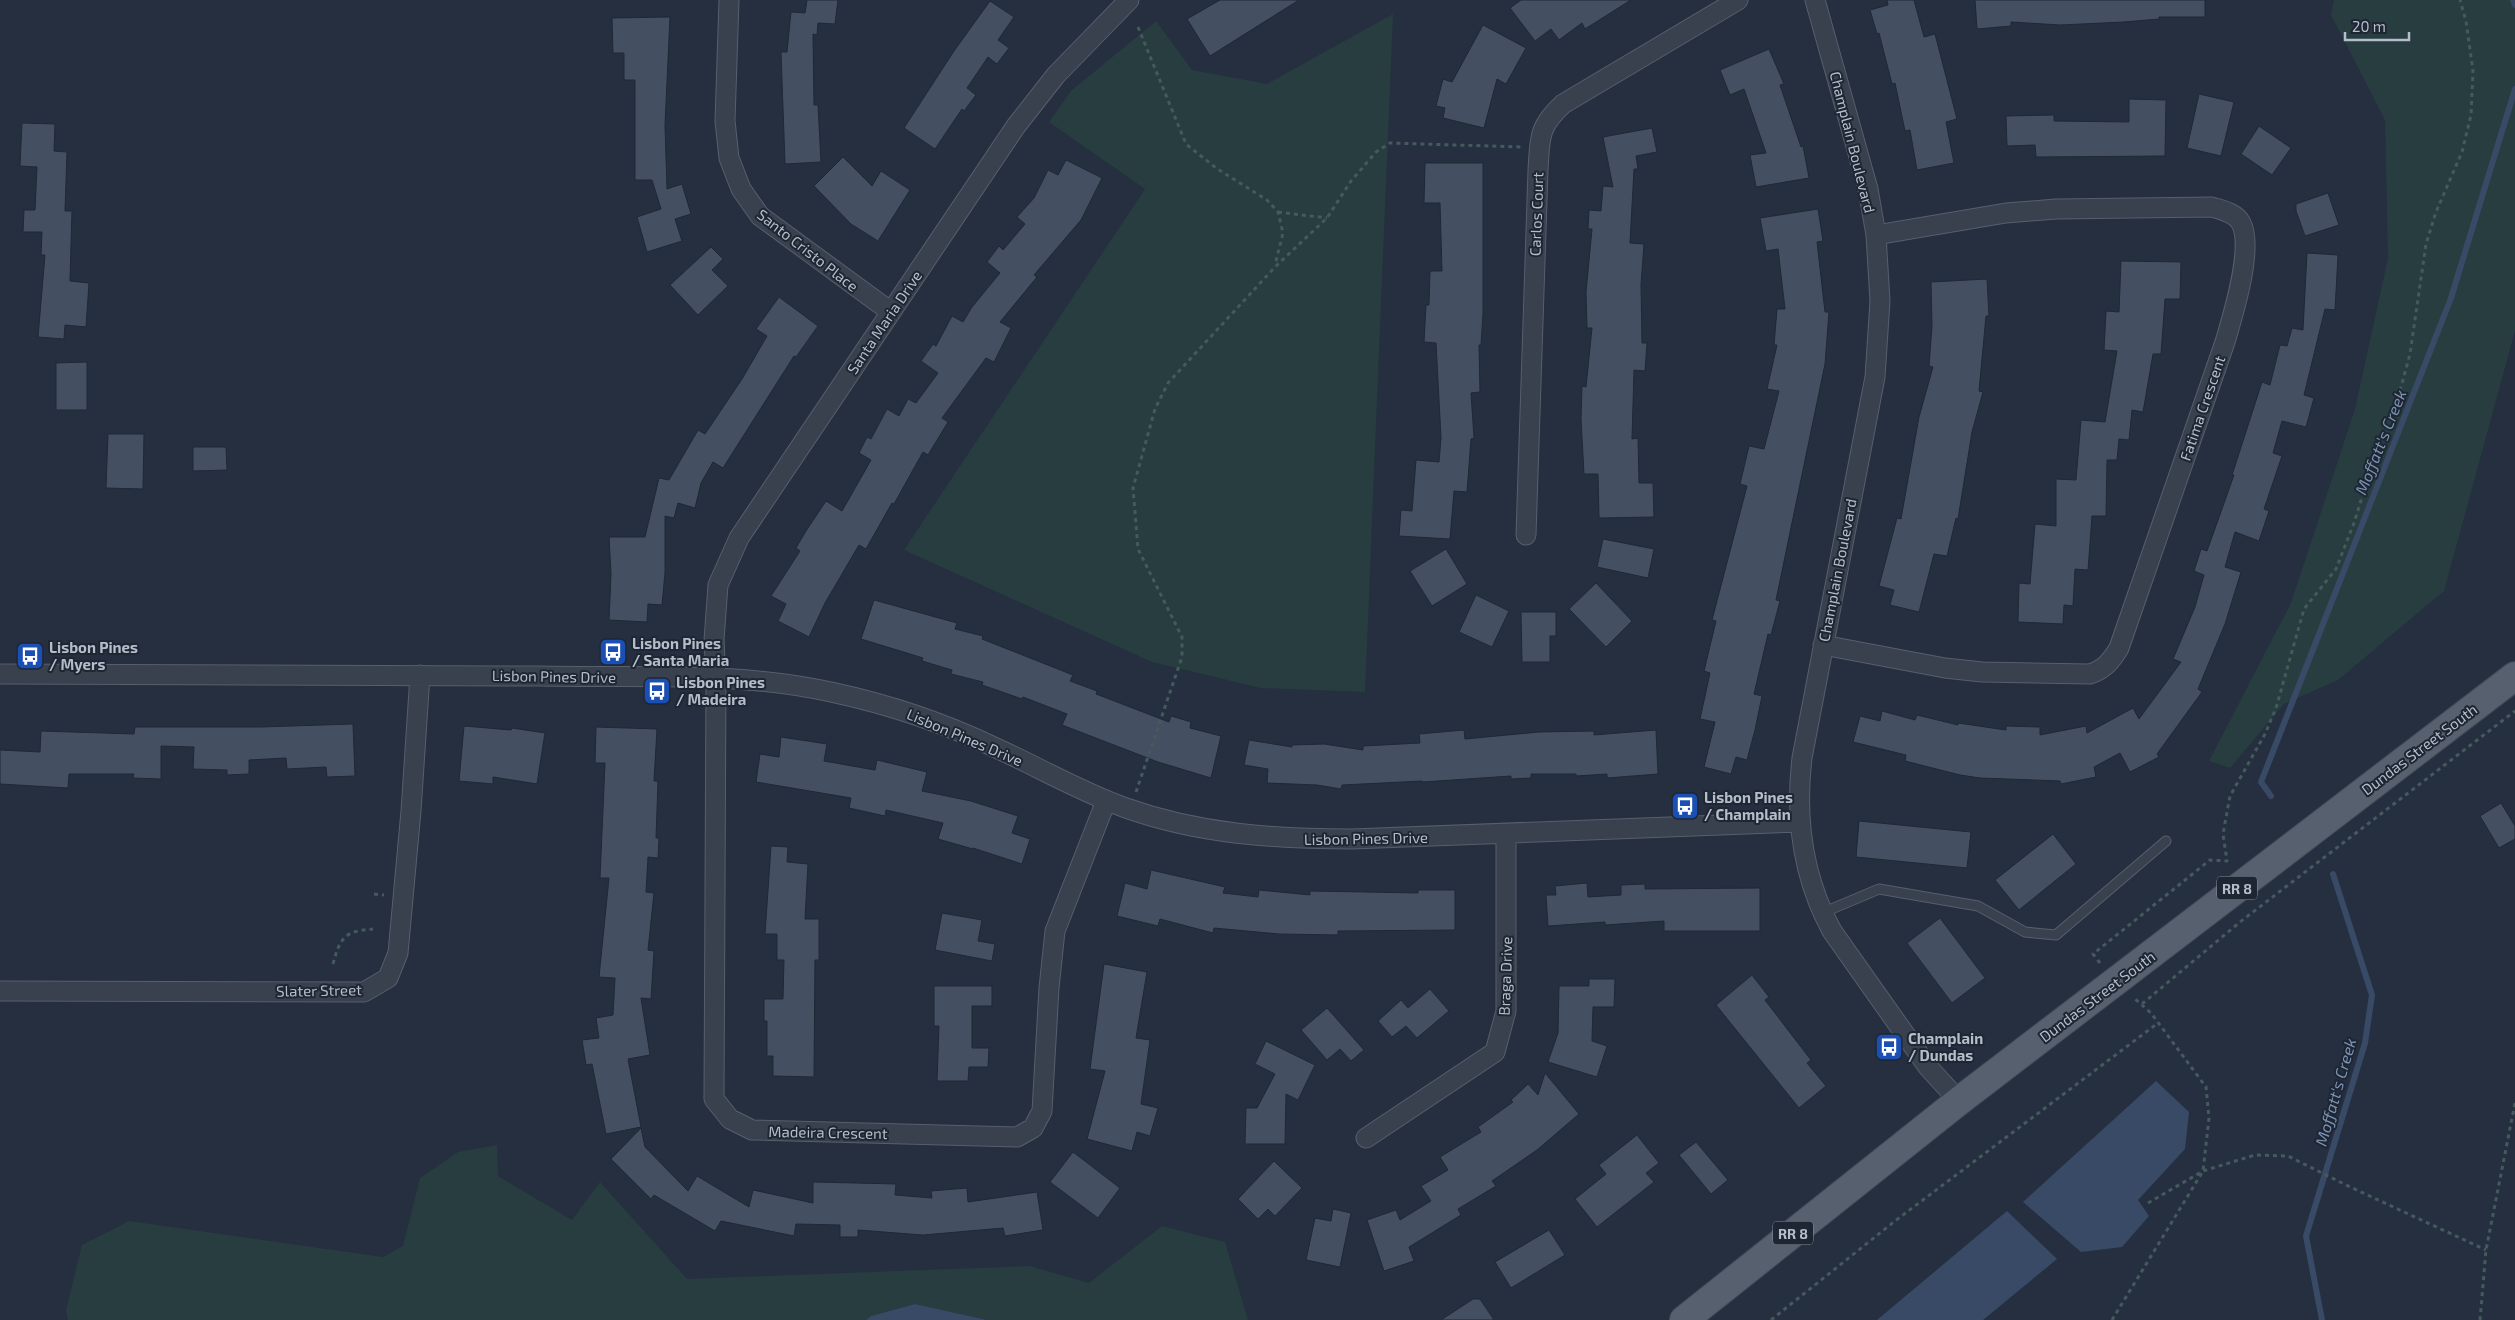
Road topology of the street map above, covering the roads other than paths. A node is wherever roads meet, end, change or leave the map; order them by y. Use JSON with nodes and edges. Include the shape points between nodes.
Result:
{"nodes":[{"id":1,"x":729,"y":0,"type":"edge"},
{"id":2,"x":1129,"y":0,"type":"edge"},
{"id":3,"x":1738,"y":0,"type":"edge"},
{"id":4,"x":1815,"y":0,"type":"edge"},
{"id":5,"x":1876,"y":235,"type":"junction"},
{"id":6,"x":890,"y":312,"type":"junction"},
{"id":7,"x":1526,"y":535,"type":"dead end"},
{"id":8,"x":1823,"y":645,"type":"junction"},
{"id":9,"x":0,"y":674,"type":"edge"},
{"id":10,"x":420,"y":675,"type":"junction"},
{"id":11,"x":2515,"y":676,"type":"edge"},
{"id":12,"x":716,"y":679,"type":"junction"},
{"id":13,"x":1106,"y":801,"type":"junction"},
{"id":14,"x":1799,"y":822,"type":"junction"},
{"id":15,"x":1506,"y":834,"type":"junction"},
{"id":16,"x":2166,"y":841,"type":"dead end"},
{"id":17,"x":1822,"y":913,"type":"junction"},
{"id":18,"x":0,"y":991,"type":"edge"},
{"id":19,"x":1960,"y":1101,"type":"junction"},
{"id":20,"x":1366,"y":1138,"type":"dead end"},
{"id":21,"x":1684,"y":1320,"type":"edge"}],
"edges":[{"from":1,"to":6,"type":"street","name":"Santo Cristo Place","via":[[725,121],[729,158],[741,189],[760,216]]},
{"from":2,"to":6,"type":"street","name":"Santa Maria Drive","via":[[1056,75],[1033,104]]},
{"from":3,"to":7,"type":"street","name":"Carlos Court","via":[[1564,104],[1548,118],[1542,131]]},
{"from":4,"to":5,"type":"street","name":"Champlain Boulevard","via":[[1868,189]]},
{"from":5,"to":8,"type":"street","name":"Champlain Boulevard","via":[[1880,302],[1875,377]]},
{"from":5,"to":8,"type":"street","name":"Fatima Crescent","via":[[2006,213],[2056,209],[2212,207],[2228,211],[2241,222],[2247,243],[2225,342],[2119,648],[2111,662],[2090,674],[1982,672]]},
{"from":6,"to":12,"type":"street","name":"Santa Maria Drive","via":[[738,538],[718,585],[714,640]]},
{"from":8,"to":14,"type":"street","name":"Champlain Boulevard","via":[[1802,758]]},
{"from":9,"to":10,"type":"street","name":"Lisbon Pines Drive"},
{"from":10,"to":12,"type":"street","name":"Lisbon Pines Drive"},
{"from":10,"to":18,"type":"street","name":"Slater Street","via":[[398,954],[388,978],[364,992]]},
{"from":11,"to":19,"type":"main road","name":"Dundas Street South","number":"RR 8"},
{"from":12,"to":13,"type":"street","name":"Lisbon Pines Drive","via":[[829,691],[915,714],[993,746]]},
{"from":12,"to":13,"type":"street","name":"Madeira Crescent","via":[[714,1099],[730,1119],[752,1130],[1017,1137],[1033,1128],[1042,1111],[1055,931]]},
{"from":13,"to":15,"type":"street","name":"Lisbon Pines Drive","via":[[1174,822],[1253,836],[1352,839]]},
{"from":14,"to":15,"type":"street","name":"Lisbon Pines Drive"},
{"from":14,"to":17,"type":"street","name":"Champlain Boulevard","via":[[1808,871]]},
{"from":15,"to":20,"type":"street","name":"Braga Drive","via":[[1506,1012],[1495,1052]]},
{"from":16,"to":17,"type":"lane","via":[[2056,935],[2025,932],[1978,906],[1879,889]]},
{"from":17,"to":19,"type":"street","name":"Champlain Boulevard","via":[[1832,932],[1928,1067]]},
{"from":19,"to":21,"type":"main road","name":"Dundas Street South","number":"RR 8"}]}
